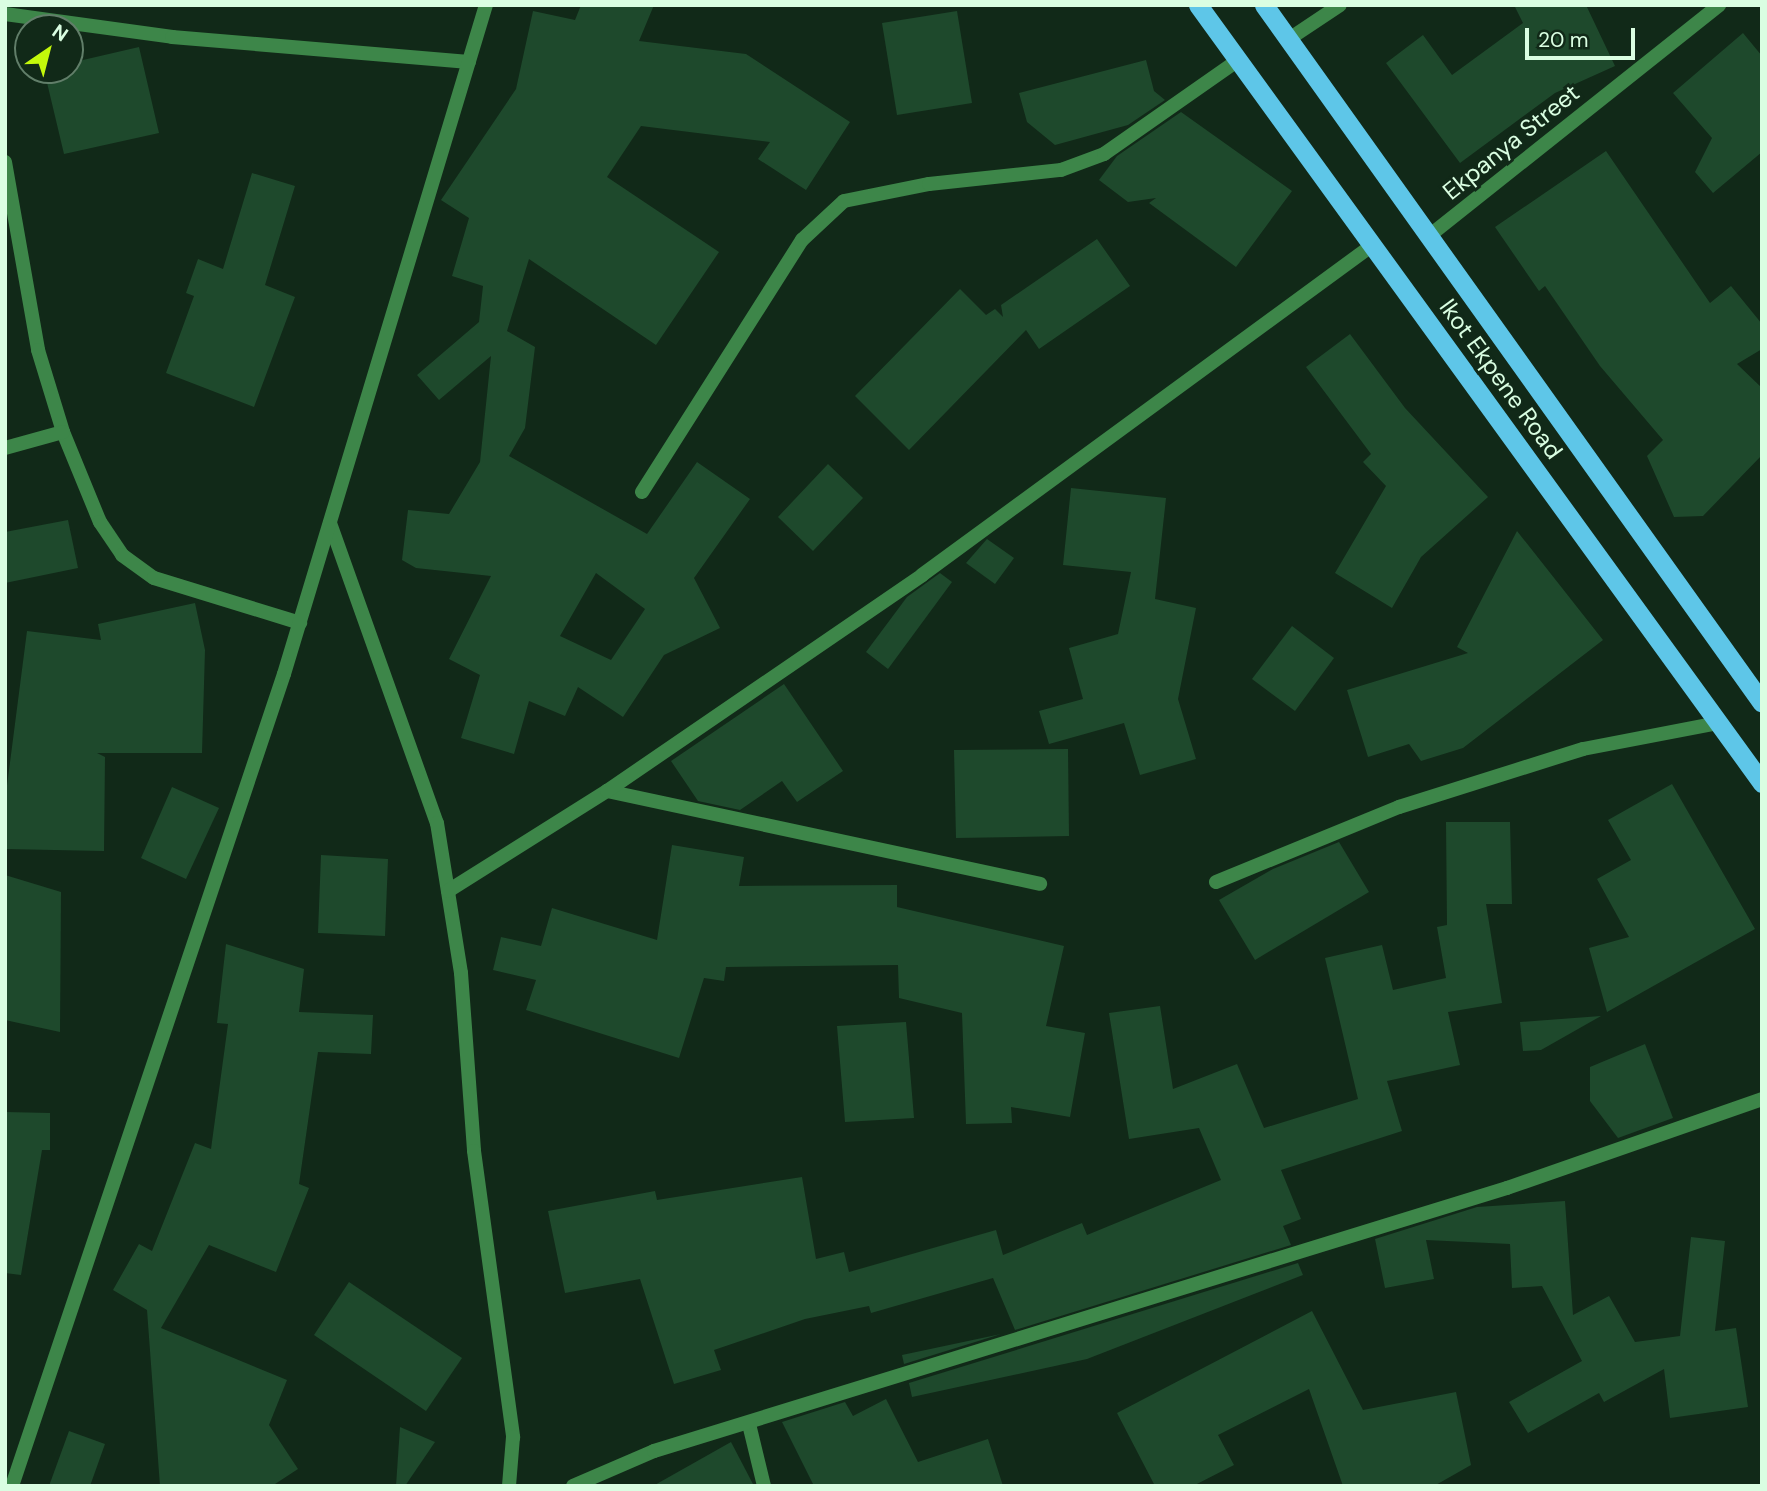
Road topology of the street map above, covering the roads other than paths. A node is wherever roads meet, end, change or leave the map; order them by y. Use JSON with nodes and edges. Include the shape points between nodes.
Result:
{"nodes":[{"id":1,"x":486,"y":5,"type":"edge"},
{"id":2,"x":1198,"y":5,"type":"edge"},
{"id":3,"x":1264,"y":5,"type":"edge"},
{"id":4,"x":1340,"y":5,"type":"edge"},
{"id":5,"x":1719,"y":5,"type":"edge"},
{"id":6,"x":5,"y":14,"type":"edge"},
{"id":7,"x":1289,"y":39,"type":"junction"},
{"id":8,"x":1238,"y":61,"type":"junction"},
{"id":9,"x":469,"y":62,"type":"junction"},
{"id":10,"x":5,"y":162,"type":"edge"},
{"id":11,"x":1429,"y":236,"type":"junction"},
{"id":12,"x":1374,"y":244,"type":"junction"},
{"id":13,"x":63,"y":432,"type":"junction"},
{"id":14,"x":5,"y":448,"type":"edge"},
{"id":15,"x":642,"y":492,"type":"dead end"},
{"id":16,"x":330,"y":523,"type":"junction"},
{"id":17,"x":300,"y":623,"type":"junction"},
{"id":18,"x":1762,"y":704,"type":"edge"},
{"id":19,"x":1718,"y":723,"type":"junction"},
{"id":20,"x":1762,"y":783,"type":"edge"},
{"id":21,"x":607,"y":791,"type":"junction"},
{"id":22,"x":1216,"y":882,"type":"dead end"},
{"id":23,"x":1040,"y":884,"type":"dead end"},
{"id":24,"x":447,"y":891,"type":"junction"},
{"id":25,"x":1762,"y":1099,"type":"edge"},
{"id":26,"x":749,"y":1424,"type":"junction"},
{"id":27,"x":12,"y":1486,"type":"edge"},
{"id":28,"x":509,"y":1486,"type":"edge"},
{"id":29,"x":573,"y":1486,"type":"edge"},
{"id":30,"x":764,"y":1486,"type":"edge"}],
"edges":[{"from":1,"to":9,"type":"street"},
{"from":2,"to":8,"type":"highway","name":"Ikot Ekpene Road"},
{"from":3,"to":7,"type":"highway","name":"Ikot Ekpene Road"},
{"from":4,"to":7,"type":"street"},
{"from":5,"to":11,"type":"street","name":"Ekpanya Street"},
{"from":6,"to":9,"type":"street","via":[[172,37]]},
{"from":7,"to":11,"type":"highway","name":"Ikot Ekpene Road"},
{"from":8,"to":12,"type":"highway","name":"Ikot Ekpene Road"},
{"from":8,"to":15,"type":"street","via":[[1104,154],[1072,166],[844,201],[803,240]]},
{"from":9,"to":16,"type":"street"},
{"from":10,"to":13,"type":"street","via":[[38,350]]},
{"from":11,"to":18,"type":"highway","name":"Ikot Ekpene Road"},
{"from":12,"to":19,"type":"highway","name":"Ikot Ekpene Road"},
{"from":12,"to":21,"type":"street","via":[[922,575]]},
{"from":13,"to":14,"type":"street"},
{"from":13,"to":17,"type":"street","via":[[100,522],[122,555],[154,578]]},
{"from":16,"to":17,"type":"street"},
{"from":16,"to":24,"type":"street","via":[[437,823]]},
{"from":17,"to":27,"type":"street"},
{"from":19,"to":20,"type":"highway","name":"Ikot Ekpene Road"},
{"from":19,"to":22,"type":"street","via":[[1583,749],[1425,798]]},
{"from":21,"to":23,"type":"street"},
{"from":21,"to":24,"type":"street"},
{"from":24,"to":28,"type":"street","via":[[513,1437]]},
{"from":25,"to":26,"type":"street","via":[[1507,1188]]},
{"from":26,"to":29,"type":"street","via":[[654,1451]]},
{"from":26,"to":30,"type":"street"}]}
